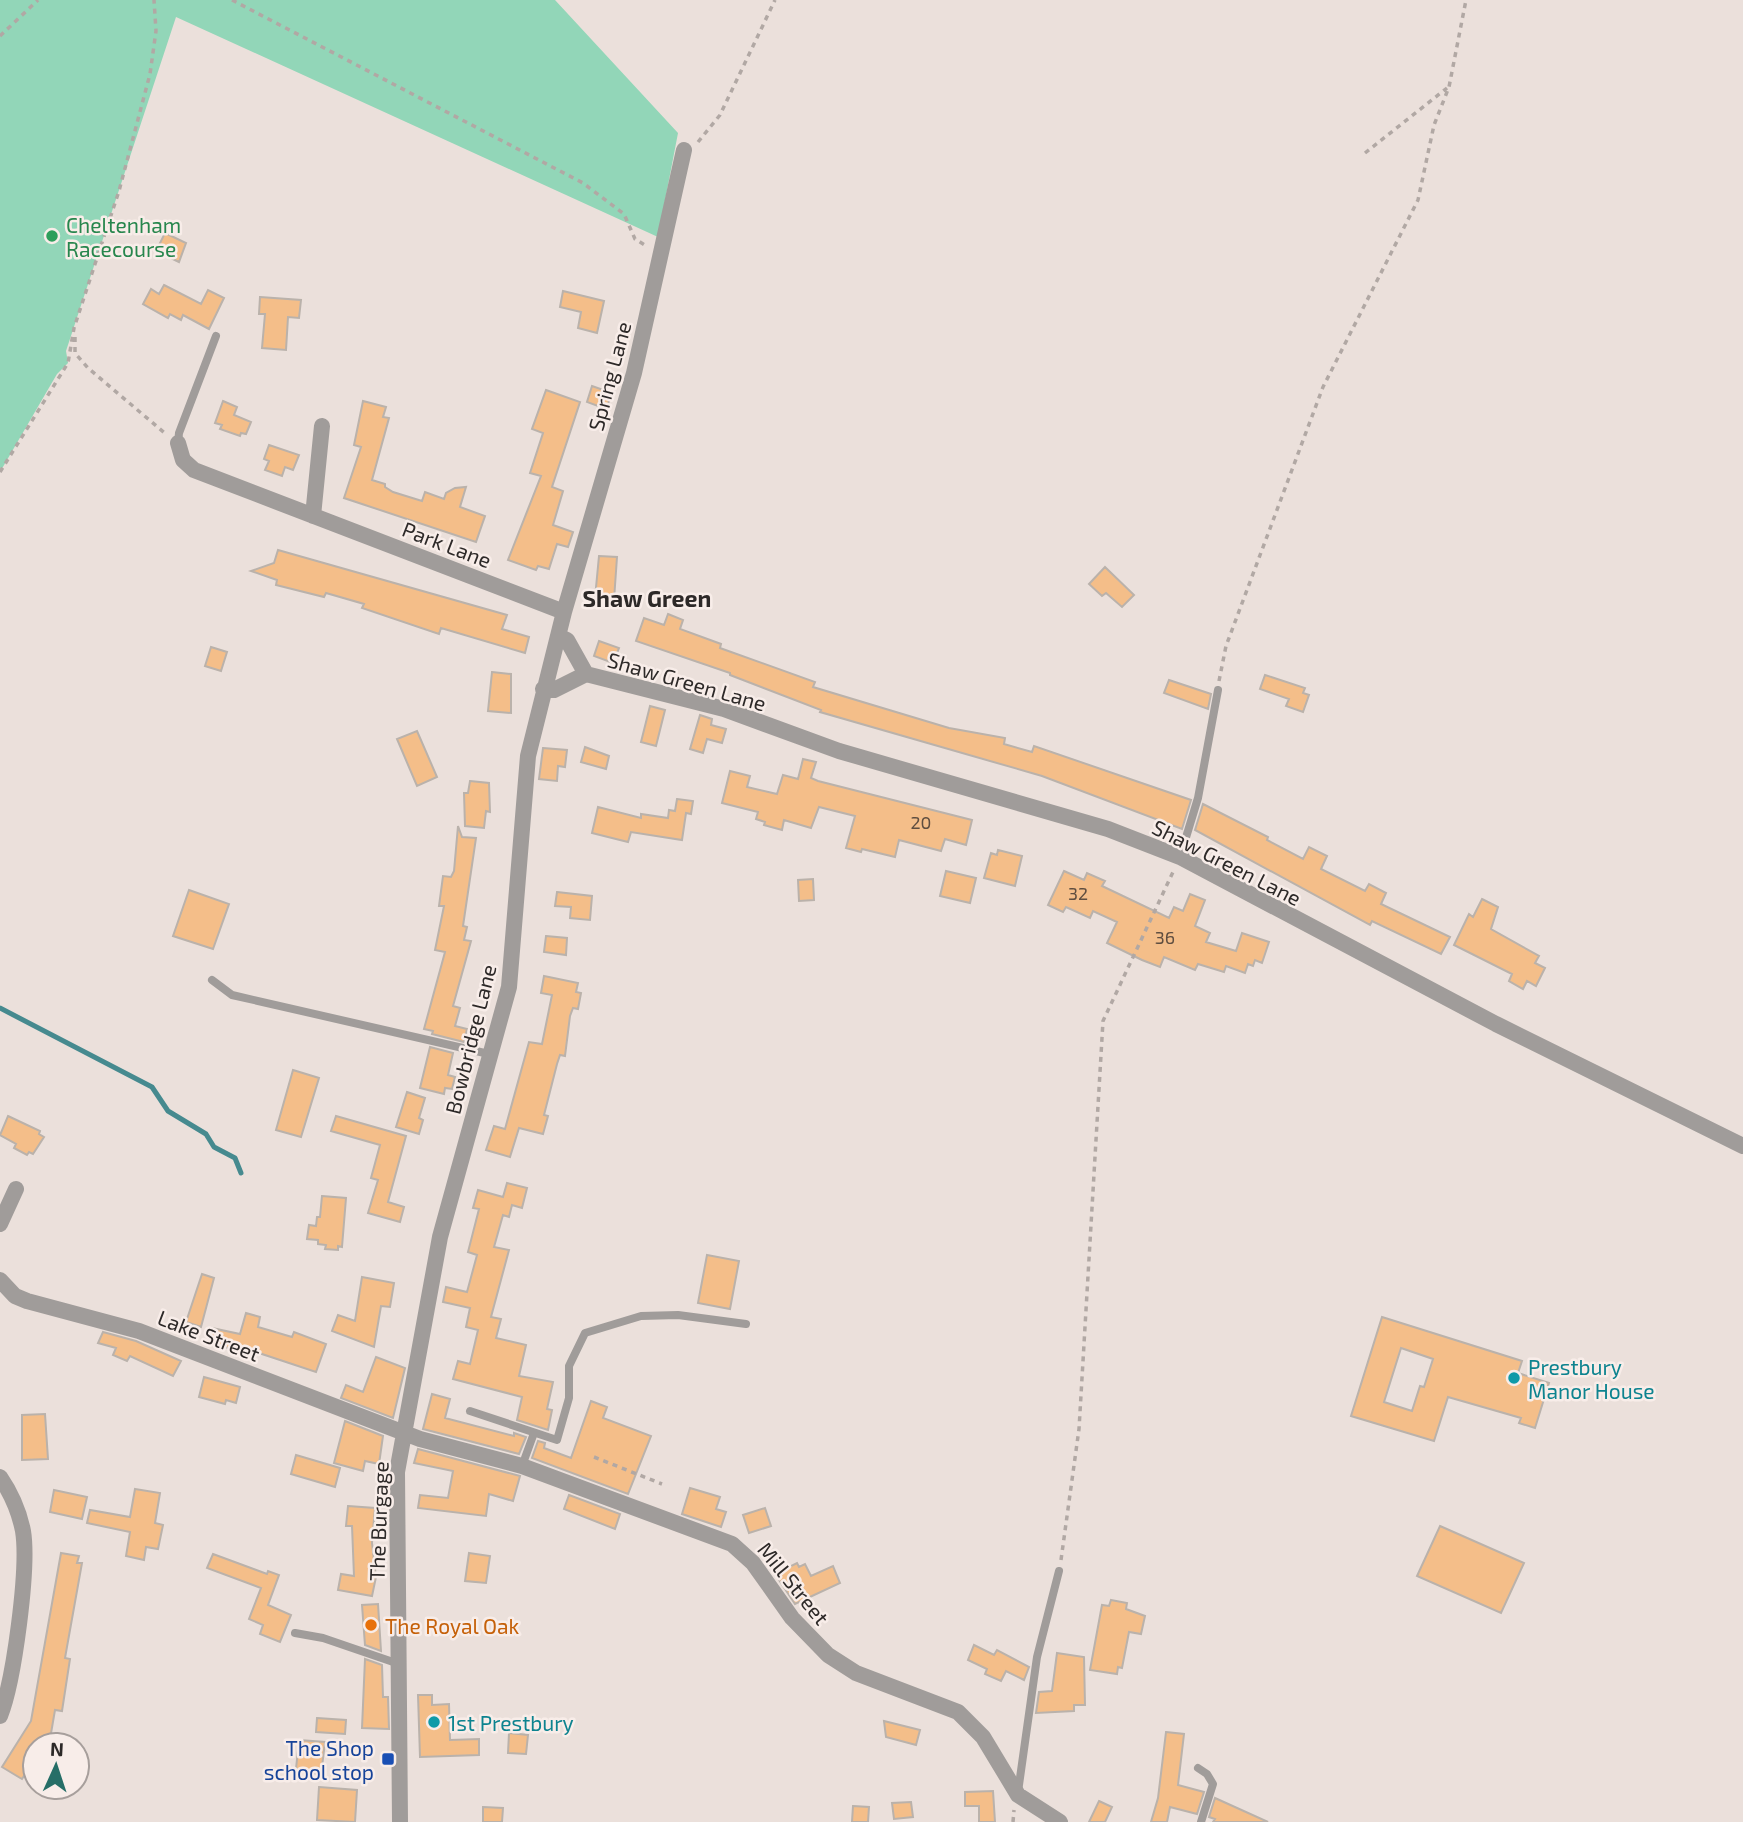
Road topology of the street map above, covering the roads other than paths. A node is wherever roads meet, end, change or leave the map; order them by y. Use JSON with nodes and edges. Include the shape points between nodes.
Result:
{"nodes":[{"id":1,"x":684,"y":150,"type":"road end"},
{"id":2,"x":216,"y":336,"type":"dead end"},
{"id":3,"x":322,"y":426,"type":"dead end"},
{"id":4,"x":178,"y":443,"type":"joint"},
{"id":5,"x":313,"y":516,"type":"junction"},
{"id":6,"x":564,"y":612,"type":"junction"},
{"id":7,"x":558,"y":636,"type":"junction"},
{"id":8,"x":586,"y":674,"type":"junction"},
{"id":9,"x":544,"y":689,"type":"junction"},
{"id":10,"x":1218,"y":690,"type":"road end"},
{"id":11,"x":1180,"y":857,"type":"junction"},
{"id":12,"x":212,"y":980,"type":"dead end"},
{"id":13,"x":489,"y":1054,"type":"junction"},
{"id":14,"x":1743,"y":1146,"type":"edge"},
{"id":15,"x":16,"y":1189,"type":"dead end"},
{"id":16,"x":0,"y":1224,"type":"edge"},
{"id":17,"x":0,"y":1280,"type":"edge"},
{"id":18,"x":746,"y":1324,"type":"dead end"},
{"id":19,"x":470,"y":1411,"type":"dead end"},
{"id":20,"x":405,"y":1432,"type":"junction"},
{"id":21,"x":534,"y":1433,"type":"junction"},
{"id":22,"x":522,"y":1466,"type":"junction"},
{"id":23,"x":0,"y":1477,"type":"edge"},
{"id":24,"x":1059,"y":1571,"type":"road end"},
{"id":25,"x":295,"y":1633,"type":"dead end"},
{"id":26,"x":399,"y":1664,"type":"junction"},
{"id":27,"x":0,"y":1716,"type":"edge"},
{"id":28,"x":1198,"y":1768,"type":"dead end"},
{"id":29,"x":1018,"y":1795,"type":"junction"},
{"id":30,"x":400,"y":1822,"type":"edge"},
{"id":31,"x":1060,"y":1822,"type":"edge"},
{"id":32,"x":1201,"y":1822,"type":"edge"}],
"edges":[{"from":1,"to":6,"type":"street","name":"Spring Lane","via":[[634,373]]},
{"from":2,"to":4,"type":"lane"},
{"from":3,"to":5,"type":"street"},
{"from":4,"to":5,"type":"street","name":"Park Lane","via":[[183,460],[194,470]]},
{"from":5,"to":6,"type":"street","name":"Park Lane"},
{"from":6,"to":7,"type":"street","name":"Bowbridge Lane"},
{"from":7,"to":8,"type":"street","name":"Shaw Green Lane","via":[[567,640]]},
{"from":7,"to":9,"type":"street","name":"Bowbridge Lane"},
{"from":8,"to":9,"type":"street","via":[[554,690]]},
{"from":8,"to":11,"type":"street","name":"Shaw Green Lane","via":[[724,709],[839,751],[1108,829]]},
{"from":9,"to":13,"type":"street","name":"Bowbridge Lane","via":[[528,756],[509,987]]},
{"from":10,"to":11,"type":"lane","via":[[1198,798]]},
{"from":11,"to":14,"type":"street","name":"Shaw Green Lane","via":[[1496,1024]]},
{"from":12,"to":13,"type":"lane","via":[[232,995]]},
{"from":13,"to":20,"type":"street","name":"Bowbridge Lane","via":[[440,1237]]},
{"from":15,"to":16,"type":"street"},
{"from":17,"to":20,"type":"street","name":"Lake Street","via":[[27,1301],[139,1331]]},
{"from":18,"to":21,"type":"lane","via":[[641,1315],[585,1333],[569,1366],[569,1398],[558,1440]]},
{"from":19,"to":21,"type":"lane"},
{"from":20,"to":22,"type":"street","name":"Mill Street"},
{"from":20,"to":26,"type":"street","name":"The Burgage","via":[[397,1472]]},
{"from":21,"to":22,"type":"lane"},
{"from":22,"to":29,"type":"street","name":"Mill Street","via":[[732,1544],[828,1655],[856,1672],[968,1719]]},
{"from":23,"to":27,"type":"street","via":[[15,1502],[24,1544],[11,1678]]},
{"from":24,"to":29,"type":"lane","via":[[1037,1657]]},
{"from":25,"to":26,"type":"lane"},
{"from":26,"to":30,"type":"street","name":"The Burgage"},
{"from":28,"to":32,"type":"lane","via":[[1213,1784]]},
{"from":29,"to":31,"type":"street","name":"Mill Street"}]}
